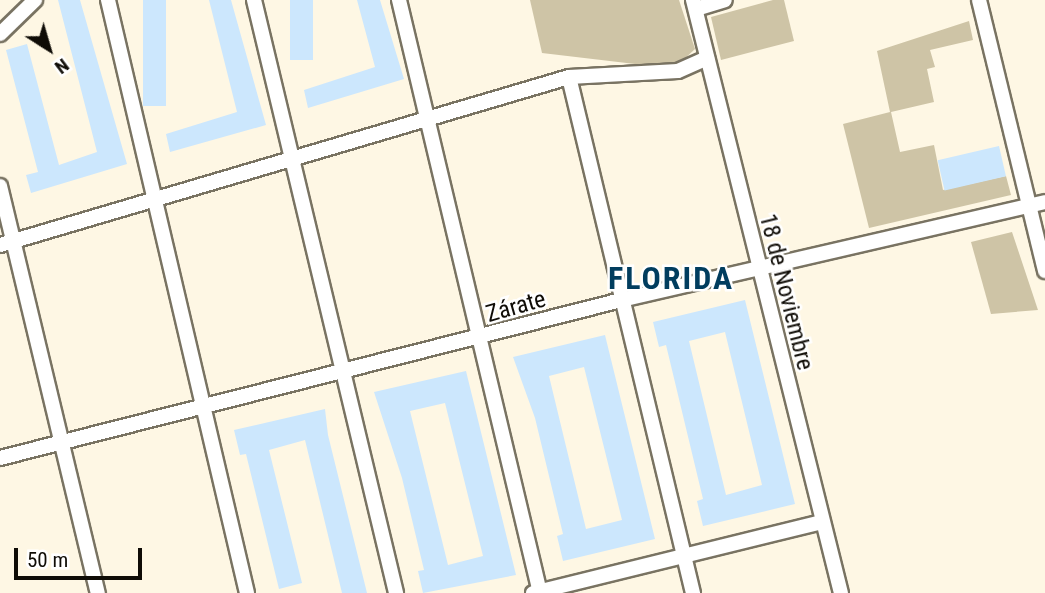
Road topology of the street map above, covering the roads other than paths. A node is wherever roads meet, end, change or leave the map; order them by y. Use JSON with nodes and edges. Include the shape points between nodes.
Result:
{"nodes":[{"id":1,"x":17,"y":0,"type":"edge"},
{"id":2,"x":36,"y":0,"type":"edge"},
{"id":3,"x":108,"y":0,"type":"edge"},
{"id":4,"x":254,"y":0,"type":"edge"},
{"id":5,"x":399,"y":0,"type":"edge"},
{"id":6,"x":725,"y":0,"type":"edge"},
{"id":7,"x":979,"y":0,"type":"edge"},
{"id":8,"x":694,"y":5,"type":"edge"},
{"id":9,"x":16,"y":18,"type":"junction"},
{"id":10,"x":0,"y":34,"type":"edge"},
{"id":11,"x":707,"y":58,"type":"junction"},
{"id":12,"x":569,"y":77,"type":"junction"},
{"id":13,"x":428,"y":118,"type":"junction"},
{"id":14,"x":292,"y":158,"type":"junction"},
{"id":15,"x":0,"y":186,"type":"edge"},
{"id":16,"x":153,"y":200,"type":"junction"},
{"id":17,"x":1045,"y":202,"type":"edge"},
{"id":18,"x":1029,"y":207,"type":"junction"},
{"id":19,"x":6,"y":243,"type":"edge"},
{"id":20,"x":756,"y":267,"type":"junction"},
{"id":21,"x":1045,"y":271,"type":"edge"},
{"id":22,"x":625,"y":299,"type":"junction"},
{"id":23,"x":479,"y":341,"type":"junction"},
{"id":24,"x":343,"y":372,"type":"junction"},
{"id":25,"x":203,"y":409,"type":"junction"},
{"id":26,"x":59,"y":443,"type":"junction"},
{"id":27,"x":0,"y":458,"type":"edge"},
{"id":28,"x":821,"y":522,"type":"junction"},
{"id":29,"x":684,"y":554,"type":"junction"},
{"id":30,"x":538,"y":592,"type":"edge"},
{"id":31,"x":98,"y":593,"type":"edge"},
{"id":32,"x":247,"y":593,"type":"edge"},
{"id":33,"x":396,"y":593,"type":"edge"},
{"id":34,"x":693,"y":593,"type":"edge"},
{"id":35,"x":841,"y":593,"type":"edge"}],
"edges":[{"from":1,"to":9,"type":"street"},
{"from":2,"to":9,"type":"street"},
{"from":3,"to":16,"type":"street"},
{"from":4,"to":14,"type":"street"},
{"from":5,"to":13,"type":"street"},
{"from":6,"to":8,"type":"street"},
{"from":7,"to":18,"type":"street"},
{"from":8,"to":11,"type":"street","name":"18 de Noviembre"},
{"from":9,"to":10,"type":"street"},
{"from":11,"to":12,"type":"street","via":[[678,71]]},
{"from":11,"to":20,"type":"street","name":"18 de Noviembre"},
{"from":12,"to":13,"type":"street"},
{"from":12,"to":22,"type":"street"},
{"from":13,"to":14,"type":"street"},
{"from":13,"to":23,"type":"street"},
{"from":14,"to":16,"type":"street"},
{"from":14,"to":24,"type":"street"},
{"from":15,"to":19,"type":"street"},
{"from":16,"to":19,"type":"street"},
{"from":16,"to":25,"type":"street"},
{"from":17,"to":18,"type":"street","name":"Zárate"},
{"from":18,"to":20,"type":"street","name":"Zárate"},
{"from":18,"to":21,"type":"street"},
{"from":19,"to":26,"type":"street"},
{"from":20,"to":22,"type":"street","name":"Zárate"},
{"from":20,"to":28,"type":"street","name":"18 de Noviembre"},
{"from":22,"to":23,"type":"street","name":"Zárate"},
{"from":22,"to":29,"type":"street"},
{"from":23,"to":24,"type":"street","name":"Zárate"},
{"from":23,"to":30,"type":"street"},
{"from":24,"to":25,"type":"street","name":"Zárate"},
{"from":24,"to":33,"type":"street"},
{"from":25,"to":26,"type":"street","name":"Zárate"},
{"from":25,"to":32,"type":"street"},
{"from":26,"to":27,"type":"street","name":"Zárate"},
{"from":26,"to":31,"type":"street"},
{"from":28,"to":29,"type":"street"},
{"from":28,"to":35,"type":"street","name":"18 de Noviembre"},
{"from":29,"to":30,"type":"street"},
{"from":29,"to":34,"type":"street"}]}
